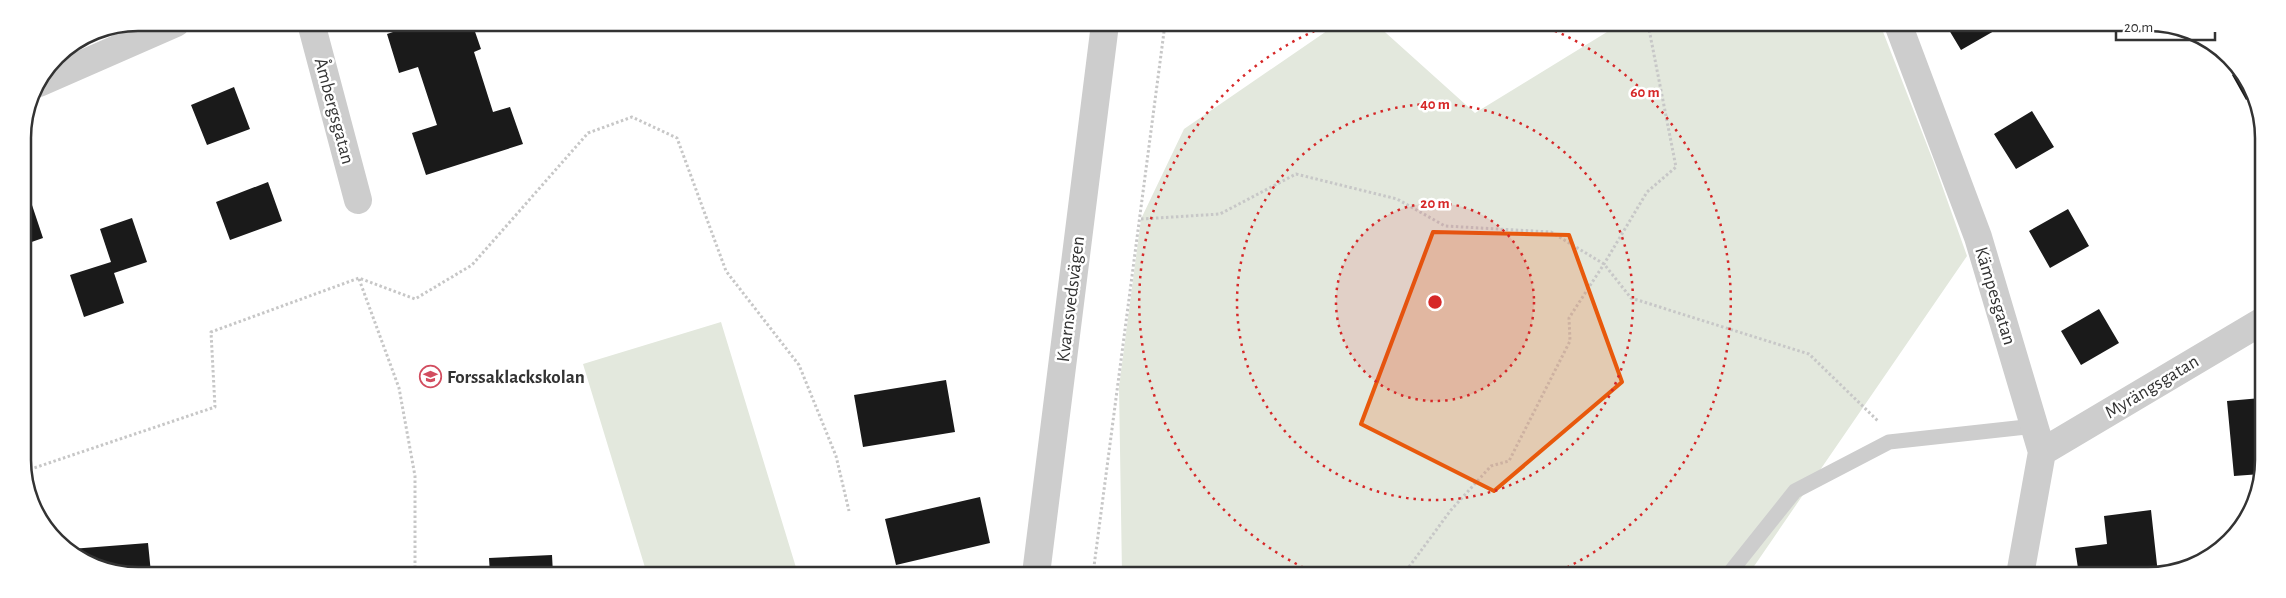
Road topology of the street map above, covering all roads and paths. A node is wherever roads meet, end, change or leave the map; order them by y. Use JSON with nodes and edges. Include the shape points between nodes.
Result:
{"nodes":[{"id":1,"x":156,"y":31,"type":"edge"},
{"id":2,"x":313,"y":31,"type":"edge"},
{"id":3,"x":1104,"y":31,"type":"edge"},
{"id":4,"x":1164,"y":31,"type":"edge"},
{"id":5,"x":1649,"y":31,"type":"edge"},
{"id":6,"x":1901,"y":31,"type":"edge"},
{"id":7,"x":50,"y":78,"type":"edge"},
{"id":8,"x":358,"y":200,"type":"dead end"},
{"id":9,"x":1141,"y":219,"type":"junction"},
{"id":10,"x":1604,"y":264,"type":"junction"},
{"id":11,"x":359,"y":278,"type":"junction"},
{"id":12,"x":2255,"y":325,"type":"edge"},
{"id":13,"x":2038,"y":439,"type":"junction"},
{"id":14,"x":1888,"y":442,"type":"junction"},
{"id":15,"x":31,"y":469,"type":"edge"},
{"id":16,"x":849,"y":511,"type":"dead end"},
{"id":17,"x":415,"y":567,"type":"edge"},
{"id":18,"x":1037,"y":567,"type":"edge"},
{"id":19,"x":1094,"y":567,"type":"edge"},
{"id":20,"x":1408,"y":567,"type":"edge"},
{"id":21,"x":1734,"y":567,"type":"edge"},
{"id":22,"x":2021,"y":567,"type":"edge"}],
"edges":[{"from":1,"to":7,"type":"street"},
{"from":2,"to":8,"type":"street","name":"Åmbergsgatan"},
{"from":3,"to":18,"type":"street","name":"Kvarnsvedsvägen"},
{"from":4,"to":9,"type":"path"},
{"from":5,"to":10,"type":"path","via":[[1676,168],[1647,192]]},
{"from":6,"to":13,"type":"street","name":"Kämpesgatan","via":[[1978,237]]},
{"from":9,"to":10,"type":"path","via":[[1220,214],[1296,174],[1397,199],[1445,226],[1551,232]]},
{"from":9,"to":19,"type":"path"},
{"from":10,"to":14,"type":"path","via":[[1631,298],[1809,354],[1878,420]]},
{"from":10,"to":20,"type":"path","via":[[1569,318],[1570,341],[1509,461],[1491,466],[1451,510]]},
{"from":11,"to":15,"type":"path","via":[[211,332],[215,407]]},
{"from":11,"to":16,"type":"path","via":[[415,299],[472,265],[588,133],[632,117],[678,138],[726,271],[799,364],[836,456]]},
{"from":11,"to":17,"type":"path","via":[[400,398],[415,476]]},
{"from":12,"to":13,"type":"street","name":"Myrängsgatan"},
{"from":13,"to":14,"type":"lane"},
{"from":13,"to":22,"type":"street","name":"Kämpesgatan"},
{"from":14,"to":21,"type":"lane","via":[[1795,491]]}]}
